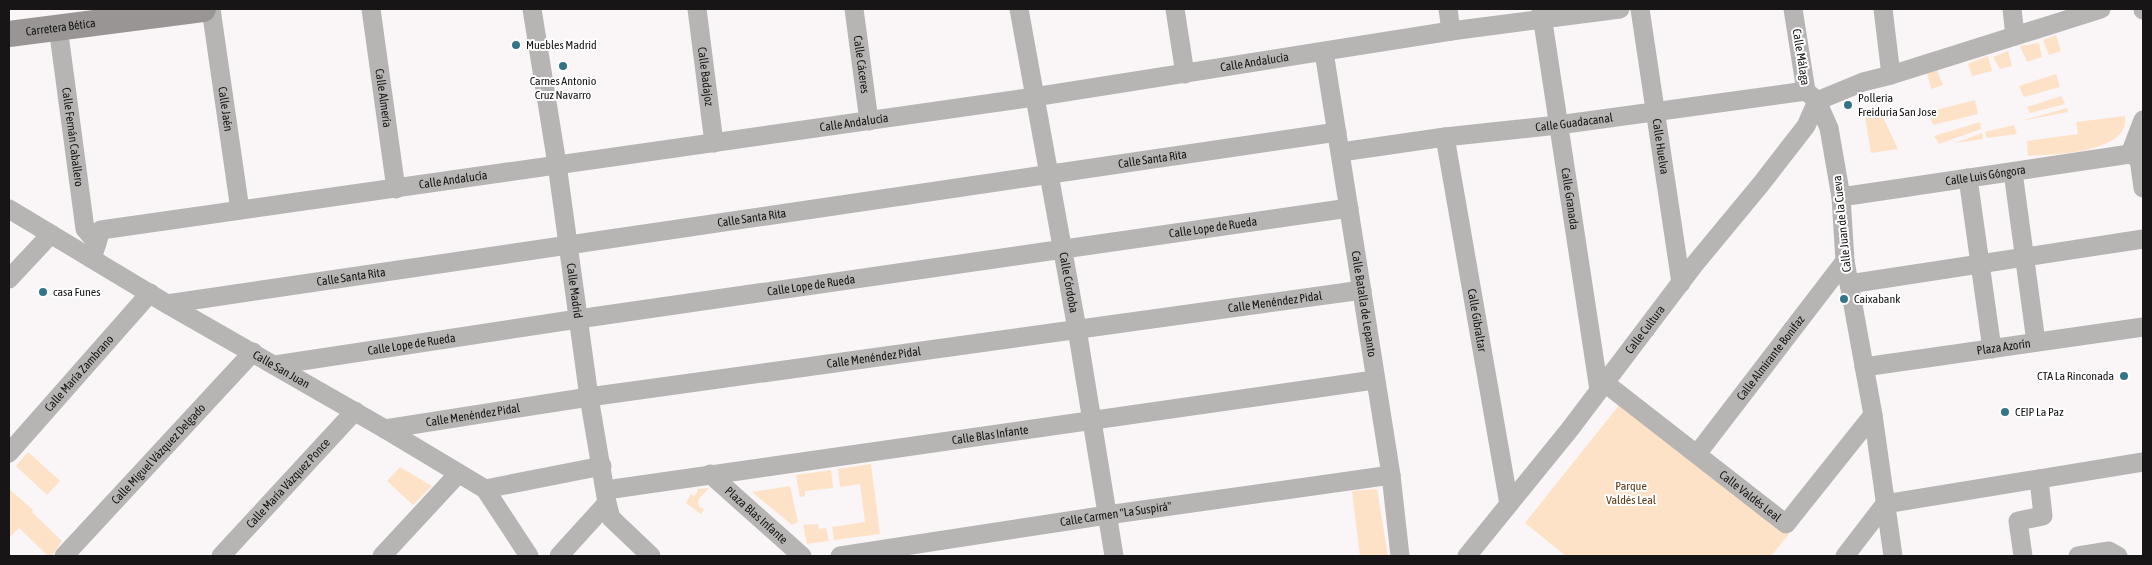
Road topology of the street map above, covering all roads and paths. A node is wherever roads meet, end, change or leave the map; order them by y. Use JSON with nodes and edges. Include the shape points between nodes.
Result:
{"nodes":[{"id":1,"x":202,"y":9,"type":"edge"},
{"id":2,"x":211,"y":9,"type":"edge"},
{"id":3,"x":371,"y":9,"type":"edge"},
{"id":4,"x":532,"y":9,"type":"edge"},
{"id":5,"x":697,"y":9,"type":"edge"},
{"id":6,"x":854,"y":9,"type":"edge"},
{"id":7,"x":1019,"y":9,"type":"edge"},
{"id":8,"x":1175,"y":9,"type":"edge"},
{"id":9,"x":1448,"y":9,"type":"edge"},
{"id":10,"x":1620,"y":9,"type":"edge"},
{"id":11,"x":1640,"y":9,"type":"edge"},
{"id":12,"x":1793,"y":9,"type":"edge"},
{"id":13,"x":1883,"y":9,"type":"edge"},
{"id":14,"x":2012,"y":9,"type":"edge"},
{"id":15,"x":2101,"y":9,"type":"edge"},
{"id":16,"x":1542,"y":14,"type":"edge"},
{"id":17,"x":86,"y":16,"type":"edge"},
{"id":18,"x":58,"y":28,"type":"junction"},
{"id":19,"x":1452,"y":31,"type":"junction"},
{"id":20,"x":9,"y":34,"type":"edge"},
{"id":21,"x":2015,"y":36,"type":"junction"},
{"id":22,"x":1324,"y":52,"type":"junction"},
{"id":23,"x":1185,"y":74,"type":"junction"},
{"id":24,"x":1891,"y":75,"type":"junction"},
{"id":25,"x":1811,"y":96,"type":"junction"},
{"id":26,"x":1034,"y":97,"type":"junction"},
{"id":27,"x":1654,"y":112,"type":"junction"},
{"id":28,"x":869,"y":120,"type":"junction"},
{"id":29,"x":2143,"y":120,"type":"edge"},
{"id":30,"x":1558,"y":125,"type":"junction"},
{"id":31,"x":1337,"y":132,"type":"junction"},
{"id":32,"x":1446,"y":137,"type":"junction"},
{"id":33,"x":714,"y":143,"type":"junction"},
{"id":34,"x":1341,"y":152,"type":"junction"},
{"id":35,"x":2130,"y":154,"type":"junction"},
{"id":36,"x":557,"y":164,"type":"junction"},
{"id":37,"x":1049,"y":172,"type":"junction"},
{"id":38,"x":2013,"y":172,"type":"junction"},
{"id":39,"x":1968,"y":178,"type":"junction"},
{"id":40,"x":2143,"y":188,"type":"edge"},
{"id":41,"x":396,"y":189,"type":"junction"},
{"id":42,"x":1841,"y":197,"type":"junction"},
{"id":43,"x":9,"y":208,"type":"edge"},
{"id":44,"x":1349,"y":208,"type":"junction"},
{"id":45,"x":240,"y":210,"type":"junction"},
{"id":46,"x":51,"y":234,"type":"junction"},
{"id":47,"x":2143,"y":239,"type":"edge"},
{"id":48,"x":568,"y":245,"type":"junction"},
{"id":49,"x":1062,"y":250,"type":"junction"},
{"id":50,"x":94,"y":251,"type":"junction"},
{"id":51,"x":2024,"y":257,"type":"junction"},
{"id":52,"x":1845,"y":260,"type":"junction"},
{"id":53,"x":1980,"y":264,"type":"junction"},
{"id":54,"x":9,"y":279,"type":"edge"},
{"id":55,"x":1681,"y":283,"type":"junction"},
{"id":56,"x":1849,"y":284,"type":"junction"},
{"id":57,"x":1362,"y":290,"type":"junction"},
{"id":58,"x":150,"y":294,"type":"junction"},
{"id":59,"x":167,"y":304,"type":"junction"},
{"id":60,"x":578,"y":318,"type":"junction"},
{"id":61,"x":2143,"y":327,"type":"edge"},
{"id":62,"x":1077,"y":329,"type":"junction"},
{"id":63,"x":2036,"y":342,"type":"junction"},
{"id":64,"x":1992,"y":349,"type":"junction"},
{"id":65,"x":253,"y":352,"type":"junction"},
{"id":66,"x":275,"y":365,"type":"junction"},
{"id":67,"x":1864,"y":367,"type":"junction"},
{"id":68,"x":1374,"y":380,"type":"junction"},
{"id":69,"x":1602,"y":386,"type":"junction"},
{"id":70,"x":589,"y":397,"type":"junction"},
{"id":71,"x":355,"y":411,"type":"junction"},
{"id":72,"x":1872,"y":415,"type":"junction"},
{"id":73,"x":1091,"y":419,"type":"junction"},
{"id":74,"x":386,"y":429,"type":"junction"},
{"id":75,"x":9,"y":453,"type":"edge"},
{"id":76,"x":1697,"y":454,"type":"junction"},
{"id":77,"x":2143,"y":462,"type":"edge"},
{"id":78,"x":602,"y":466,"type":"junction"},
{"id":79,"x":458,"y":474,"type":"junction"},
{"id":80,"x":710,"y":474,"type":"junction"},
{"id":81,"x":1391,"y":475,"type":"junction"},
{"id":82,"x":2039,"y":479,"type":"junction"},
{"id":83,"x":485,"y":489,"type":"junction"},
{"id":84,"x":606,"y":496,"type":"junction"},
{"id":85,"x":1510,"y":504,"type":"junction"},
{"id":86,"x":1885,"y":504,"type":"junction"},
{"id":87,"x":1107,"y":515,"type":"junction"},
{"id":88,"x":886,"y":553,"type":"edge"},
{"id":89,"x":64,"y":556,"type":"edge"},
{"id":90,"x":221,"y":556,"type":"edge"},
{"id":91,"x":382,"y":556,"type":"edge"},
{"id":92,"x":529,"y":556,"type":"edge"},
{"id":93,"x":559,"y":556,"type":"edge"},
{"id":94,"x":651,"y":556,"type":"edge"},
{"id":95,"x":802,"y":556,"type":"edge"},
{"id":96,"x":840,"y":556,"type":"edge"},
{"id":97,"x":1114,"y":556,"type":"edge"},
{"id":98,"x":1400,"y":556,"type":"edge"},
{"id":99,"x":1467,"y":556,"type":"edge"},
{"id":100,"x":1844,"y":556,"type":"edge"},
{"id":101,"x":1893,"y":556,"type":"edge"},
{"id":102,"x":2023,"y":556,"type":"edge"},
{"id":103,"x":2078,"y":556,"type":"edge"},
{"id":104,"x":2118,"y":556,"type":"edge"}],
"edges":[{"from":1,"to":17,"type":"street","name":"Carretera Bética"},
{"from":2,"to":45,"type":"street","name":"Calle Jaén"},
{"from":3,"to":41,"type":"street","name":"Calle Almería"},
{"from":4,"to":36,"type":"street","name":"Calle Madrid"},
{"from":5,"to":33,"type":"street","name":"Calle Badajoz"},
{"from":6,"to":28,"type":"street","name":"Calle Cáceres"},
{"from":7,"to":26,"type":"street","name":"Calle Córdoba"},
{"from":8,"to":23,"type":"street"},
{"from":9,"to":19,"type":"street"},
{"from":10,"to":16,"type":"street","name":"Calle Andalucía"},
{"from":11,"to":27,"type":"street","name":"Calle Huelva"},
{"from":12,"to":25,"type":"street","name":"Calle Málaga"},
{"from":13,"to":24,"type":"street"},
{"from":14,"to":21,"type":"street"},
{"from":15,"to":21,"type":"street"},
{"from":16,"to":19,"type":"street","name":"Calle Andalucía"},
{"from":16,"to":30,"type":"street","name":"Calle Granada"},
{"from":17,"to":18,"type":"street","name":"Carretera Bética"},
{"from":18,"to":20,"type":"street","name":"Carretera Bética"},
{"from":18,"to":50,"type":"street","name":"Calle Fernán Caballero","via":[[85,229]]},
{"from":19,"to":22,"type":"street","name":"Calle Andalucía"},
{"from":21,"to":24,"type":"street"},
{"from":22,"to":23,"type":"street","name":"Calle Andalucía"},
{"from":22,"to":31,"type":"street","name":"Calle Batalla de Lepanto"},
{"from":23,"to":26,"type":"street","name":"Calle Andalucía"},
{"from":24,"to":25,"type":"street"},
{"from":25,"to":27,"type":"street","name":"Calle Guadacanal"},
{"from":25,"to":42,"type":"street","name":"Calle Juan de la Cueva","via":[[1829,128]]},
{"from":25,"to":55,"type":"street","name":"Calle Cultura","via":[[1806,126]]},
{"from":26,"to":28,"type":"street","name":"Calle Andalucía"},
{"from":26,"to":37,"type":"street","name":"Calle Córdoba"},
{"from":27,"to":30,"type":"street","name":"Calle Guadacanal"},
{"from":27,"to":55,"type":"street","name":"Calle Huelva"},
{"from":28,"to":33,"type":"street","name":"Calle Andalucía"},
{"from":29,"to":35,"type":"street"},
{"from":30,"to":32,"type":"street","name":"Calle Guadacanal"},
{"from":30,"to":69,"type":"street","name":"Calle Granada"},
{"from":31,"to":34,"type":"street","name":"Calle Batalla de Lepanto"},
{"from":31,"to":37,"type":"street","name":"Calle Santa Rita"},
{"from":32,"to":34,"type":"street","name":"Calle Guadacanal"},
{"from":32,"to":85,"type":"street","name":"Calle Gibraltar"},
{"from":33,"to":36,"type":"street","name":"Calle Andalucía"},
{"from":34,"to":44,"type":"street","name":"Calle Batalla de Lepanto"},
{"from":35,"to":38,"type":"street","name":"Calle Luis Góngora"},
{"from":35,"to":40,"type":"street","via":[[2139,159]]},
{"from":36,"to":41,"type":"street","name":"Calle Andalucía"},
{"from":36,"to":48,"type":"street","name":"Calle Madrid"},
{"from":37,"to":48,"type":"street","name":"Calle Santa Rita"},
{"from":37,"to":49,"type":"street","name":"Calle Córdoba"},
{"from":38,"to":39,"type":"street","name":"Calle Luis Góngora"},
{"from":38,"to":51,"type":"street"},
{"from":39,"to":42,"type":"street","name":"Calle Luis Góngora"},
{"from":39,"to":53,"type":"street"},
{"from":41,"to":45,"type":"street","name":"Calle Andalucía"},
{"from":42,"to":52,"type":"street","name":"Calle Juan de la Cueva"},
{"from":43,"to":46,"type":"street","name":"Calle San Juan"},
{"from":44,"to":49,"type":"street","name":"Calle Lope de Rueda"},
{"from":44,"to":57,"type":"street","name":"Calle Batalla de Lepanto"},
{"from":45,"to":50,"type":"street","name":"Calle Andalucía","via":[[100,230]]},
{"from":46,"to":50,"type":"street","name":"Calle San Juan"},
{"from":46,"to":54,"type":"street"},
{"from":47,"to":51,"type":"street"},
{"from":48,"to":59,"type":"street","name":"Calle Santa Rita"},
{"from":48,"to":60,"type":"street","name":"Calle Madrid"},
{"from":49,"to":60,"type":"street","name":"Calle Lope de Rueda"},
{"from":49,"to":62,"type":"street","name":"Calle Córdoba"},
{"from":50,"to":58,"type":"street","name":"Calle San Juan"},
{"from":51,"to":53,"type":"street"},
{"from":51,"to":63,"type":"street"},
{"from":52,"to":56,"type":"street","name":"Calle Juan de la Cueva"},
{"from":52,"to":76,"type":"street","name":"Calle Almirante Bonifaz"},
{"from":53,"to":56,"type":"street"},
{"from":53,"to":64,"type":"street"},
{"from":55,"to":69,"type":"street","name":"Calle Cultura"},
{"from":56,"to":67,"type":"street","name":"Calle Juan de la Cueva"},
{"from":57,"to":62,"type":"street","name":"Calle Menéndez Pidal"},
{"from":57,"to":68,"type":"street","name":"Calle Batalla de Lepanto"},
{"from":58,"to":59,"type":"street","name":"Calle San Juan"},
{"from":58,"to":75,"type":"street","name":"Calle María Zambrano"},
{"from":59,"to":65,"type":"street","name":"Calle San Juan"},
{"from":60,"to":66,"type":"street","name":"Calle Lope de Rueda"},
{"from":60,"to":70,"type":"street","name":"Calle Madrid"},
{"from":61,"to":63,"type":"street","name":"Plaza Azorín"},
{"from":62,"to":70,"type":"street","name":"Calle Menéndez Pidal"},
{"from":62,"to":73,"type":"street","name":"Calle Córdoba"},
{"from":63,"to":64,"type":"street","name":"Plaza Azorín"},
{"from":64,"to":67,"type":"street","name":"Plaza Azorín"},
{"from":65,"to":66,"type":"street","name":"Calle San Juan"},
{"from":65,"to":89,"type":"street","name":"Calle Miguel Vázquez Delgado"},
{"from":66,"to":71,"type":"street","name":"Calle San Juan"},
{"from":67,"to":72,"type":"street","name":"Calle Juan de la Cueva"},
{"from":68,"to":73,"type":"street","name":"Calle Blas Infante"},
{"from":68,"to":81,"type":"street","name":"Calle Batalla de Lepanto"},
{"from":69,"to":76,"type":"street","name":"Calle Valdés Leal"},
{"from":69,"to":85,"type":"street","name":"Calle Cultura"},
{"from":70,"to":74,"type":"street","name":"Calle Menéndez Pidal"},
{"from":70,"to":78,"type":"street","name":"Calle Madrid"},
{"from":71,"to":74,"type":"street","name":"Calle San Juan"},
{"from":71,"to":90,"type":"street","name":"Calle María Vázquez Ponce"},
{"from":72,"to":76,"type":"street","name":"Calle Valdés Leal","via":[[1786,524]]},
{"from":72,"to":86,"type":"street","name":"Calle Juan de la Cueva"},
{"from":73,"to":80,"type":"street","name":"Calle Blas Infante"},
{"from":73,"to":87,"type":"street","name":"Calle Córdoba"},
{"from":74,"to":79,"type":"street","name":"Calle San Juan"},
{"from":77,"to":82,"type":"street"},
{"from":78,"to":83,"type":"street"},
{"from":78,"to":84,"type":"street","name":"Calle Madrid"},
{"from":79,"to":83,"type":"street","name":"Calle San Juan"},
{"from":79,"to":91,"type":"street"},
{"from":80,"to":84,"type":"street","name":"Calle Blas Infante"},
{"from":80,"to":95,"type":"street","name":"Plaza Blas Infante"},
{"from":81,"to":87,"type":"street","name":"Calle Carmen \"La Suspirá\""},
{"from":81,"to":98,"type":"street","name":"Calle Batalla de Lepanto"},
{"from":82,"to":86,"type":"street"},
{"from":82,"to":102,"type":"street","via":[[2043,516],[2018,521]]},
{"from":83,"to":92,"type":"street","name":"Calle San Juan"},
{"from":84,"to":93,"type":"street"},
{"from":84,"to":94,"type":"street","name":"Calle Madrid","via":[[610,518]]},
{"from":85,"to":99,"type":"street","name":"Calle Cultura"},
{"from":86,"to":100,"type":"street"},
{"from":86,"to":101,"type":"street","name":"Calle Juan de la Cueva"},
{"from":87,"to":88,"type":"street","name":"Calle Carmen \"La Suspirá\""},
{"from":87,"to":97,"type":"street","name":"Calle Córdoba"},
{"from":88,"to":96,"type":"street","name":"Calle Carmen \"La Suspirá\""},
{"from":103,"to":104,"type":"street","via":[[2109,551]]}]}
